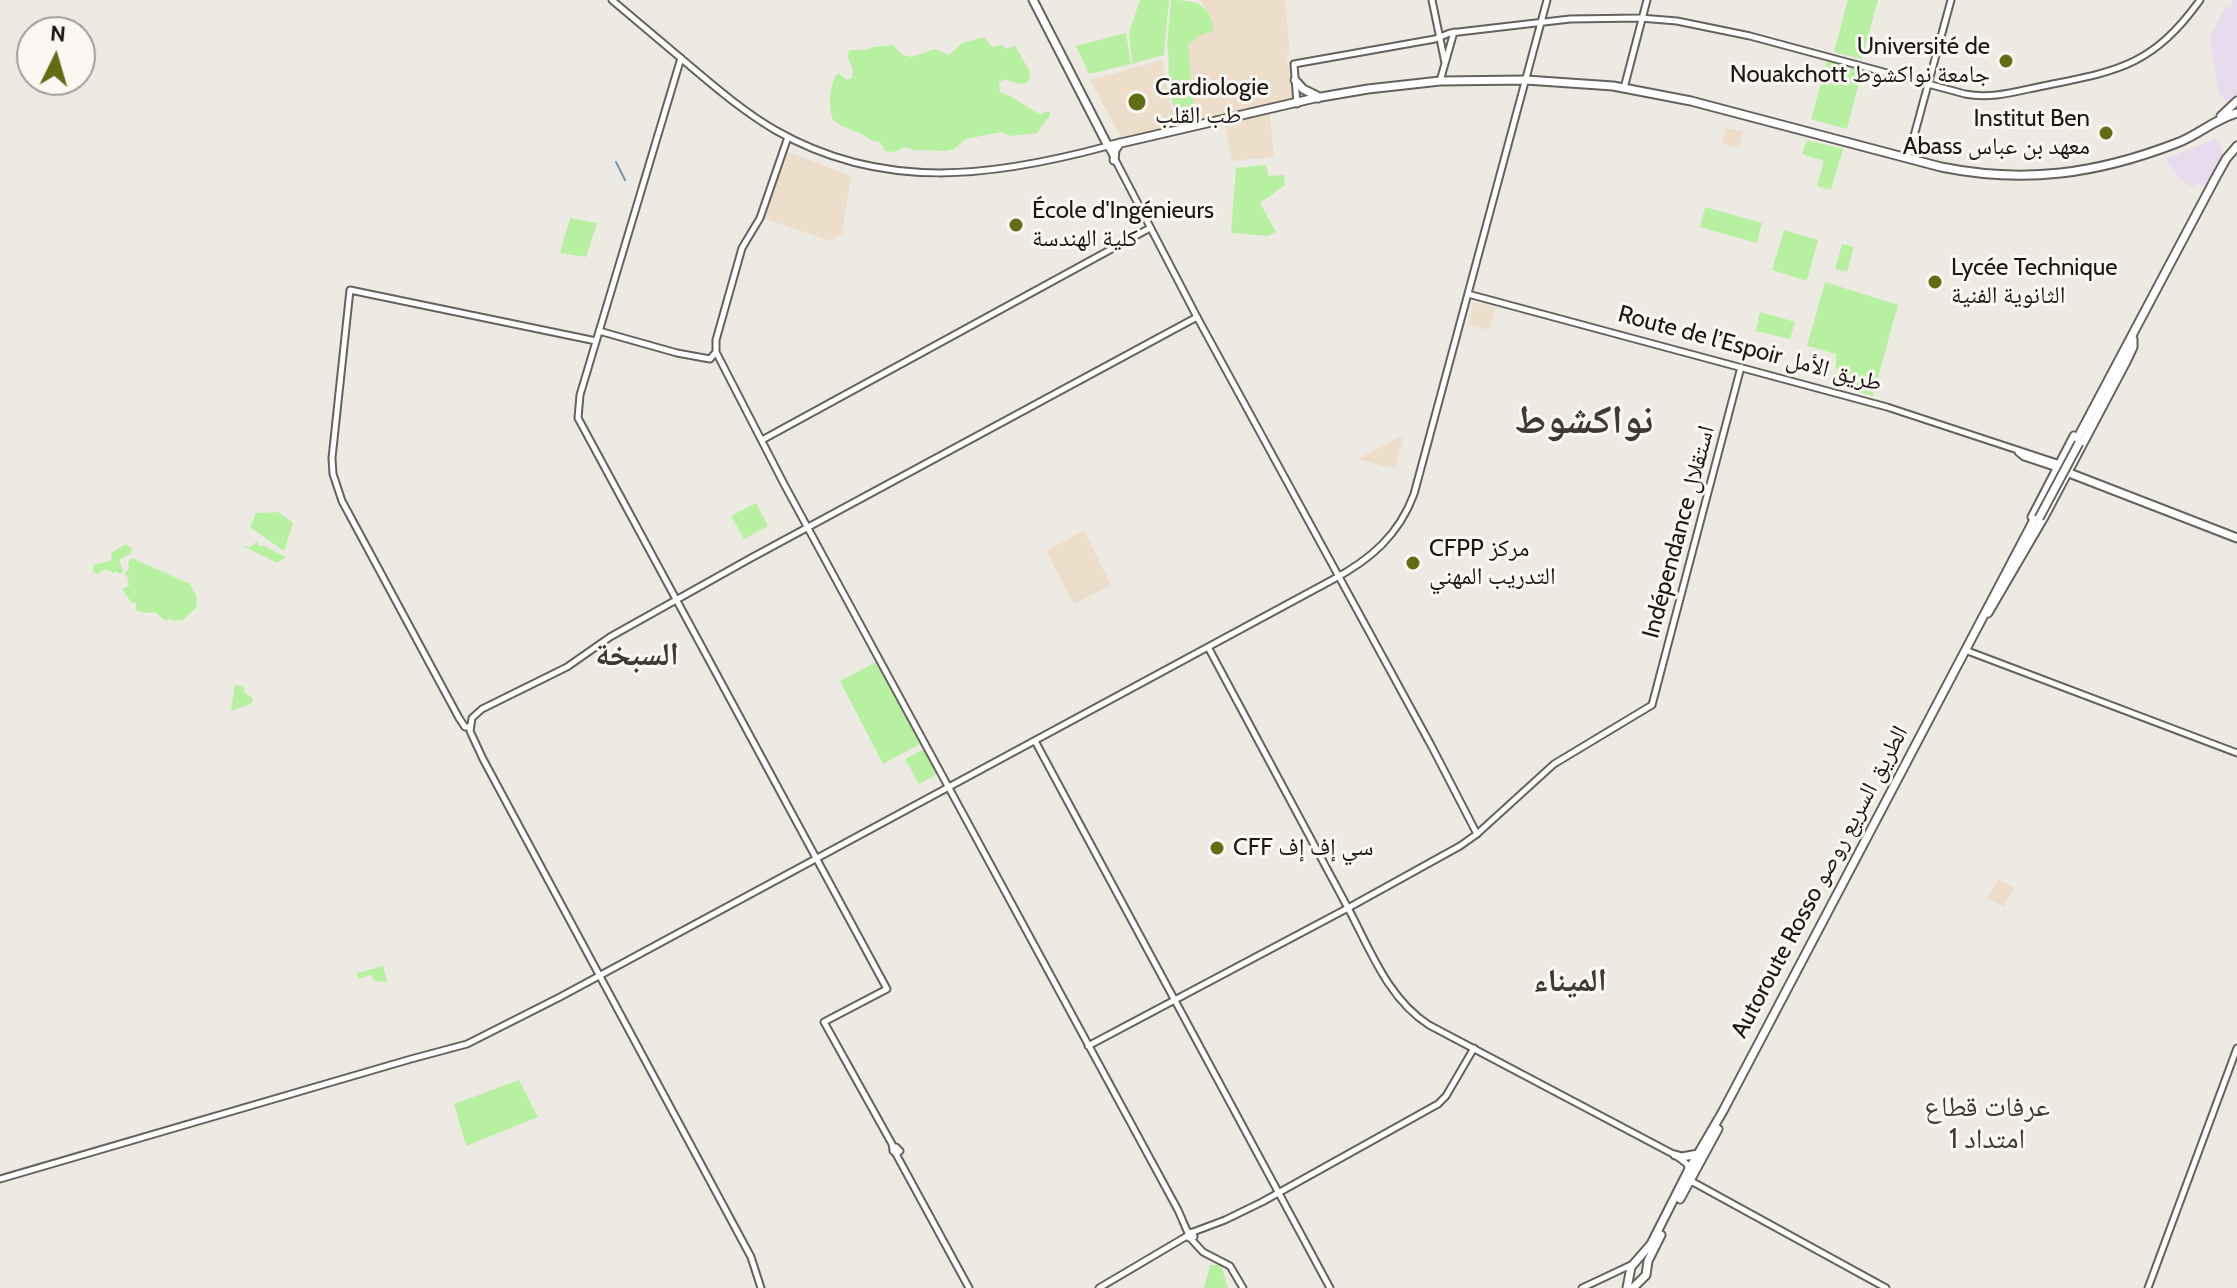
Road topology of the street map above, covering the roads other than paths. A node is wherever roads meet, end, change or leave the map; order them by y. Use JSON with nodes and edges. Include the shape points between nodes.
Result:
{"nodes":[{"id":1,"x":612,"y":0,"type":"edge"},
{"id":2,"x":1033,"y":0,"type":"edge"},
{"id":3,"x":1432,"y":0,"type":"edge"},
{"id":4,"x":1547,"y":0,"type":"edge"},
{"id":5,"x":1646,"y":0,"type":"edge"},
{"id":6,"x":1951,"y":0,"type":"edge"},
{"id":7,"x":2200,"y":0,"type":"edge"},
{"id":8,"x":1641,"y":18,"type":"junction"},
{"id":9,"x":1542,"y":22,"type":"junction"},
{"id":10,"x":1454,"y":32,"type":"junction"},
{"id":11,"x":1440,"y":36,"type":"junction"},
{"id":12,"x":681,"y":58,"type":"junction"},
{"id":13,"x":1445,"y":63,"type":"junction"},
{"id":14,"x":1527,"y":79,"type":"junction"},
{"id":15,"x":1295,"y":80,"type":"junction"},
{"id":16,"x":1440,"y":80,"type":"junction"},
{"id":17,"x":1929,"y":84,"type":"junction"},
{"id":18,"x":1623,"y":87,"type":"junction"},
{"id":19,"x":1317,"y":97,"type":"junction"},
{"id":20,"x":2237,"y":101,"type":"edge"},
{"id":21,"x":1296,"y":102,"type":"junction"},
{"id":22,"x":2237,"y":111,"type":"edge"},
{"id":23,"x":2224,"y":115,"type":"junction"},
{"id":24,"x":2237,"y":119,"type":"edge"},
{"id":25,"x":1100,"y":131,"type":"junction"},
{"id":26,"x":788,"y":137,"type":"junction"},
{"id":27,"x":1120,"y":143,"type":"junction"},
{"id":28,"x":1108,"y":146,"type":"junction"},
{"id":29,"x":2237,"y":146,"type":"edge"},
{"id":30,"x":1088,"y":151,"type":"junction"},
{"id":31,"x":1908,"y":158,"type":"junction"},
{"id":32,"x":1114,"y":160,"type":"junction"},
{"id":33,"x":1150,"y":228,"type":"junction"},
{"id":34,"x":1468,"y":294,"type":"junction"},
{"id":35,"x":1197,"y":317,"type":"junction"},
{"id":36,"x":599,"y":331,"type":"junction"},
{"id":37,"x":2133,"y":339,"type":"junction"},
{"id":38,"x":596,"y":341,"type":"junction"},
{"id":39,"x":716,"y":352,"type":"junction"},
{"id":40,"x":2124,"y":352,"type":"junction"},
{"id":41,"x":710,"y":359,"type":"junction"},
{"id":42,"x":719,"y":360,"type":"junction"},
{"id":43,"x":1741,"y":367,"type":"junction"},
{"id":44,"x":2104,"y":391,"type":"junction"},
{"id":45,"x":762,"y":440,"type":"junction"},
{"id":46,"x":2058,"y":466,"type":"junction"},
{"id":47,"x":2069,"y":470,"type":"junction"},
{"id":48,"x":809,"y":528,"type":"junction"},
{"id":49,"x":2237,"y":536,"type":"edge"},
{"id":50,"x":1339,"y":576,"type":"junction"},
{"id":51,"x":676,"y":600,"type":"junction"},
{"id":52,"x":1986,"y":613,"type":"junction"},
{"id":53,"x":1208,"y":647,"type":"junction"},
{"id":54,"x":1966,"y":650,"type":"junction"},
{"id":55,"x":470,"y":727,"type":"junction"},
{"id":56,"x":1035,"y":741,"type":"junction"},
{"id":57,"x":2237,"y":753,"type":"edge"},
{"id":58,"x":948,"y":787,"type":"junction"},
{"id":59,"x":1477,"y":834,"type":"junction"},
{"id":60,"x":817,"y":859,"type":"junction"},
{"id":61,"x":1348,"y":908,"type":"junction"},
{"id":62,"x":600,"y":975,"type":"junction"},
{"id":63,"x":1176,"y":1000,"type":"junction"},
{"id":64,"x":1088,"y":1046,"type":"junction"},
{"id":65,"x":1474,"y":1048,"type":"junction"},
{"id":66,"x":2237,"y":1048,"type":"edge"},
{"id":67,"x":1698,"y":1154,"type":"junction"},
{"id":68,"x":1675,"y":1155,"type":"junction"},
{"id":69,"x":1692,"y":1171,"type":"junction"},
{"id":70,"x":0,"y":1179,"type":"edge"},
{"id":71,"x":1691,"y":1181,"type":"junction"},
{"id":72,"x":1699,"y":1187,"type":"junction"},
{"id":73,"x":1279,"y":1192,"type":"junction"},
{"id":74,"x":1191,"y":1234,"type":"junction"},
{"id":75,"x":1634,"y":1263,"type":"junction"},
{"id":76,"x":1646,"y":1267,"type":"junction"},
{"id":77,"x":1620,"y":1272,"type":"junction"},
{"id":78,"x":1631,"y":1274,"type":"junction"},
{"id":79,"x":1641,"y":1279,"type":"junction"},
{"id":80,"x":761,"y":1288,"type":"edge"},
{"id":81,"x":969,"y":1288,"type":"edge"},
{"id":82,"x":1099,"y":1288,"type":"edge"},
{"id":83,"x":1243,"y":1288,"type":"edge"},
{"id":84,"x":1330,"y":1288,"type":"edge"},
{"id":85,"x":1582,"y":1288,"type":"edge"},
{"id":86,"x":1627,"y":1288,"type":"edge"},
{"id":87,"x":1633,"y":1288,"type":"edge"},
{"id":88,"x":1886,"y":1288,"type":"edge"},
{"id":89,"x":2148,"y":1288,"type":"edge"}],
"edges":[{"from":1,"to":12,"type":"street"},
{"from":2,"to":25,"type":"highway"},
{"from":3,"to":11,"type":"street"},
{"from":4,"to":9,"type":"street"},
{"from":5,"to":8,"type":"street"},
{"from":6,"to":17,"type":"street"},
{"from":7,"to":17,"type":"street","via":[[2160,45],[2113,71],[1988,96]]},
{"from":8,"to":9,"type":"street"},
{"from":8,"to":17,"type":"street","via":[[1727,30]]},
{"from":8,"to":18,"type":"street"},
{"from":9,"to":10,"type":"street"},
{"from":9,"to":14,"type":"street"},
{"from":10,"to":11,"type":"street"},
{"from":10,"to":13,"type":"street"},
{"from":11,"to":13,"type":"street"},
{"from":11,"to":15,"type":"street","via":[[1294,64]]},
{"from":12,"to":26,"type":"street","via":[[745,111]]},
{"from":12,"to":36,"type":"street"},
{"from":13,"to":16,"type":"street"},
{"from":14,"to":16,"type":"highway"},
{"from":14,"to":18,"type":"highway"},
{"from":14,"to":34,"type":"street"},
{"from":15,"to":19,"type":"highway"},
{"from":15,"to":21,"type":"street"},
{"from":16,"to":19,"type":"highway"},
{"from":17,"to":31,"type":"street"},
{"from":18,"to":31,"type":"highway","via":[[1716,104]]},
{"from":19,"to":21,"type":"highway"},
{"from":20,"to":23,"type":"highway"},
{"from":21,"to":27,"type":"highway"},
{"from":22,"to":23,"type":"highway"},
{"from":23,"to":24,"type":"highway"},
{"from":23,"to":31,"type":"highway","via":[[2186,140],[2131,160],[2065,174],[1997,176]]},
{"from":25,"to":27,"type":"highway"},
{"from":25,"to":28,"type":"highway"},
{"from":25,"to":30,"type":"street","via":[[1099,144]]},
{"from":26,"to":30,"type":"street","via":[[853,162],[928,173],[1000,170]]},
{"from":26,"to":39,"type":"street","via":[[760,218],[740,253]]},
{"from":27,"to":28,"type":"highway"},
{"from":27,"to":32,"type":"highway"},
{"from":28,"to":30,"type":"street"},
{"from":28,"to":32,"type":"street"},
{"from":29,"to":37,"type":"highway"},
{"from":29,"to":40,"type":"highway"},
{"from":30,"to":32,"type":"street","via":[[1102,151]]},
{"from":32,"to":33,"type":"street"},
{"from":33,"to":35,"type":"street"},
{"from":33,"to":45,"type":"street"},
{"from":34,"to":43,"type":"street","name":"Route de l’Espoir طريق الأمل"},
{"from":34,"to":50,"type":"street","via":[[1411,504],[1382,546]]},
{"from":35,"to":48,"type":"street"},
{"from":35,"to":50,"type":"street"},
{"from":36,"to":38,"type":"street"},
{"from":36,"to":41,"type":"street"},
{"from":37,"to":44,"type":"highway"},
{"from":37,"to":47,"type":"highway"},
{"from":38,"to":51,"type":"street","via":[[578,418]]},
{"from":38,"to":55,"type":"street","via":[[350,290],[332,458],[336,487],[459,718]]},
{"from":39,"to":41,"type":"street"},
{"from":39,"to":42,"type":"street"},
{"from":40,"to":44,"type":"highway"},
{"from":40,"to":46,"type":"highway"},
{"from":41,"to":42,"type":"street"},
{"from":42,"to":45,"type":"street"},
{"from":43,"to":46,"type":"street","name":"Route de l’Espoir طريق الأمل","via":[[1914,416]]},
{"from":43,"to":59,"type":"street","name":"Indépendance استقلال","via":[[1652,705],[1554,764]]},
{"from":44,"to":52,"type":"highway","name":"Autoroute Rosso الطريق السريع روصو","bridge":true},
{"from":45,"to":48,"type":"street"},
{"from":46,"to":47,"type":"highway","name":"Route de l’Espoir طريق الأمل"},
{"from":46,"to":52,"type":"highway","via":[[1992,591]]},
{"from":47,"to":49,"type":"highway","name":"Route de l’Espoir طريق الأمل"},
{"from":47,"to":49,"type":"highway","name":"Route de l’Espoir طريق الأمل"},
{"from":47,"to":52,"type":"highway"},
{"from":48,"to":51,"type":"street"},
{"from":48,"to":58,"type":"street"},
{"from":50,"to":53,"type":"street"},
{"from":50,"to":59,"type":"street"},
{"from":51,"to":55,"type":"street","via":[[567,667],[482,709]]},
{"from":51,"to":60,"type":"street"},
{"from":52,"to":54,"type":"highway","name":"Autoroute Rosso الطريق السريع روصو"},
{"from":53,"to":56,"type":"street"},
{"from":53,"to":61,"type":"street"},
{"from":54,"to":57,"type":"street"},
{"from":54,"to":67,"type":"highway","name":"Autoroute Rosso الطريق السريع روصو"},
{"from":54,"to":69,"type":"highway","name":"Autoroute Rosso الطريق السريع روصو"},
{"from":55,"to":62,"type":"street"},
{"from":56,"to":58,"type":"street"},
{"from":56,"to":63,"type":"street"},
{"from":58,"to":60,"type":"street"},
{"from":58,"to":64,"type":"street"},
{"from":59,"to":61,"type":"street"},
{"from":60,"to":62,"type":"street"},
{"from":60,"to":81,"type":"street","via":[[887,989],[824,1022]]},
{"from":61,"to":63,"type":"street"},
{"from":61,"to":65,"type":"street","via":[[1404,1005]]},
{"from":62,"to":70,"type":"street","via":[[467,1044]]},
{"from":62,"to":80,"type":"street","via":[[751,1257]]},
{"from":63,"to":64,"type":"street"},
{"from":63,"to":73,"type":"street"},
{"from":64,"to":74,"type":"street"},
{"from":65,"to":68,"type":"street"},
{"from":65,"to":73,"type":"street","via":[[1441,1102]]},
{"from":66,"to":89,"type":"street"},
{"from":67,"to":68,"type":"highway"},
{"from":67,"to":69,"type":"highway","name":"Autoroute Rosso الطريق السريع روصو"},
{"from":68,"to":69,"type":"street"},
{"from":69,"to":71,"type":"highway","name":"Autoroute Rosso الطريق السريع روصو"},
{"from":69,"to":72,"type":"highway"},
{"from":69,"to":75,"type":"highway","name":"Autoroute Rosso الطريق السريع روصو","via":[[1651,1244]]},
{"from":71,"to":72,"type":"street"},
{"from":71,"to":76,"type":"highway","name":"Autoroute Rosso الطريق السريع روصو"},
{"from":72,"to":88,"type":"street"},
{"from":73,"to":74,"type":"street"},
{"from":73,"to":84,"type":"street"},
{"from":74,"to":82,"type":"street"},
{"from":74,"to":83,"type":"street","via":[[1203,1252],[1228,1264]]},
{"from":75,"to":76,"type":"highway"},
{"from":75,"to":77,"type":"street"},
{"from":75,"to":78,"type":"highway"},
{"from":76,"to":79,"type":"highway"},
{"from":77,"to":78,"type":"street"},
{"from":77,"to":85,"type":"street"},
{"from":78,"to":79,"type":"highway"},
{"from":78,"to":86,"type":"highway"},
{"from":79,"to":87,"type":"highway"}]}
